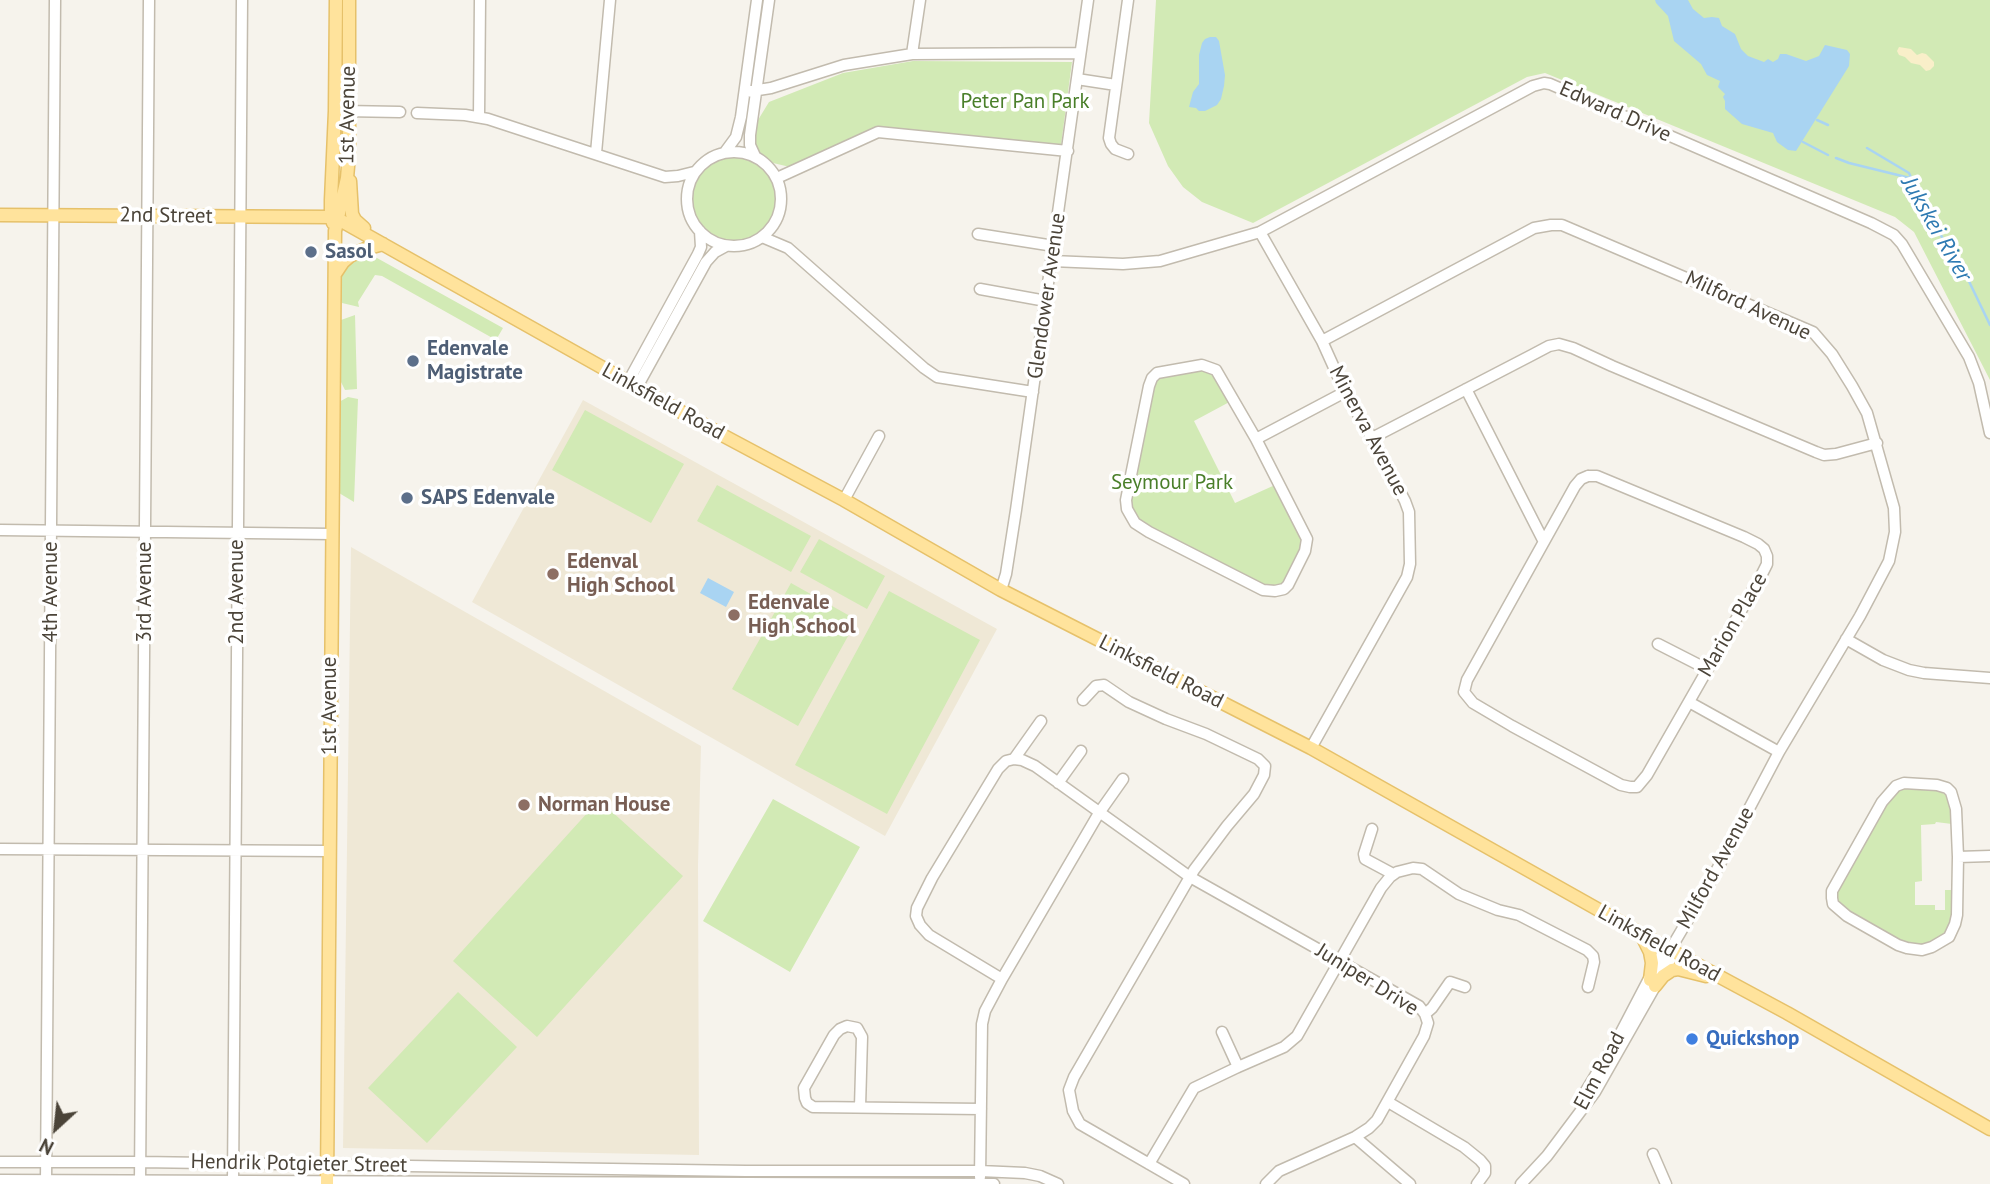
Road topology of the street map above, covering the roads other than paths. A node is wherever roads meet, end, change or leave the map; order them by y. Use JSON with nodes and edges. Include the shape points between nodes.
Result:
{"nodes":[{"id":1,"x":55,"y":0,"type":"edge"},
{"id":2,"x":149,"y":0,"type":"edge"},
{"id":3,"x":242,"y":0,"type":"edge"},
{"id":4,"x":336,"y":0,"type":"edge"},
{"id":5,"x":349,"y":0,"type":"edge"},
{"id":6,"x":480,"y":0,"type":"edge"},
{"id":7,"x":610,"y":0,"type":"edge"},
{"id":8,"x":757,"y":0,"type":"edge"},
{"id":9,"x":769,"y":0,"type":"edge"},
{"id":10,"x":920,"y":0,"type":"edge"},
{"id":11,"x":1088,"y":0,"type":"edge"},
{"id":12,"x":1128,"y":0,"type":"edge"},
{"id":13,"x":912,"y":54,"type":"junction"},
{"id":14,"x":1080,"y":54,"type":"junction"},
{"id":15,"x":1077,"y":79,"type":"junction"},
{"id":16,"x":1116,"y":85,"type":"junction"},
{"id":17,"x":750,"y":92,"type":"junction"},
{"id":18,"x":342,"y":111,"type":"junction"},
{"id":19,"x":400,"y":112,"type":"dead end"},
{"id":20,"x":417,"y":113,"type":"dead end"},
{"id":21,"x":479,"y":117,"type":"junction"},
{"id":22,"x":1068,"y":151,"type":"junction"},
{"id":23,"x":725,"y":152,"type":"junction"},
{"id":24,"x":596,"y":153,"type":"junction"},
{"id":25,"x":1128,"y":154,"type":"dead end"},
{"id":26,"x":755,"y":156,"type":"junction"},
{"id":27,"x":348,"y":167,"type":"junction"},
{"id":28,"x":694,"y":172,"type":"junction"},
{"id":29,"x":665,"y":177,"type":"junction"},
{"id":30,"x":777,"y":178,"type":"junction"},
{"id":31,"x":686,"y":195,"type":"junction"},
{"id":32,"x":0,"y":215,"type":"edge"},
{"id":33,"x":54,"y":215,"type":"junction"},
{"id":34,"x":147,"y":216,"type":"junction"},
{"id":35,"x":240,"y":217,"type":"junction"},
{"id":36,"x":776,"y":220,"type":"junction"},
{"id":37,"x":335,"y":221,"type":"junction"},
{"id":38,"x":699,"y":232,"type":"junction"},
{"id":39,"x":1260,"y":232,"type":"junction"},
{"id":40,"x":978,"y":234,"type":"dead end"},
{"id":41,"x":762,"y":237,"type":"junction"},
{"id":42,"x":379,"y":242,"type":"junction"},
{"id":43,"x":726,"y":246,"type":"junction"},
{"id":44,"x":1054,"y":246,"type":"junction"},
{"id":45,"x":788,"y":248,"type":"junction"},
{"id":46,"x":1052,"y":261,"type":"junction"},
{"id":47,"x":334,"y":275,"type":"junction"},
{"id":48,"x":980,"y":289,"type":"dead end"},
{"id":49,"x":1046,"y":301,"type":"junction"},
{"id":50,"x":672,"y":310,"type":"junction"},
{"id":51,"x":1322,"y":341,"type":"junction"},
{"id":52,"x":632,"y":385,"type":"junction"},
{"id":53,"x":1466,"y":389,"type":"junction"},
{"id":54,"x":1033,"y":392,"type":"junction"},
{"id":55,"x":1345,"y":392,"type":"junction"},
{"id":56,"x":1990,"y":433,"type":"edge"},
{"id":57,"x":879,"y":436,"type":"dead end"},
{"id":58,"x":1372,"y":438,"type":"junction"},
{"id":59,"x":1256,"y":439,"type":"junction"},
{"id":60,"x":1877,"y":443,"type":"junction"},
{"id":61,"x":844,"y":500,"type":"junction"},
{"id":62,"x":0,"y":530,"type":"edge"},
{"id":63,"x":52,"y":530,"type":"junction"},
{"id":64,"x":145,"y":531,"type":"junction"},
{"id":65,"x":238,"y":532,"type":"junction"},
{"id":66,"x":332,"y":534,"type":"junction"},
{"id":67,"x":1544,"y":542,"type":"junction"},
{"id":68,"x":1001,"y":590,"type":"junction"},
{"id":69,"x":1846,"y":639,"type":"junction"},
{"id":70,"x":1658,"y":644,"type":"dead end"},
{"id":71,"x":1707,"y":669,"type":"junction"},
{"id":72,"x":1990,"y":678,"type":"edge"},
{"id":73,"x":1083,"y":699,"type":"dead end"},
{"id":74,"x":1689,"y":702,"type":"junction"},
{"id":75,"x":1041,"y":721,"type":"dead end"},
{"id":76,"x":1311,"y":748,"type":"junction"},
{"id":77,"x":1081,"y":751,"type":"dead end"},
{"id":78,"x":1779,"y":752,"type":"junction"},
{"id":79,"x":1014,"y":759,"type":"junction"},
{"id":80,"x":1123,"y":779,"type":"dead end"},
{"id":81,"x":1058,"y":783,"type":"junction"},
{"id":82,"x":1099,"y":813,"type":"junction"},
{"id":83,"x":1372,"y":829,"type":"dead end"},
{"id":84,"x":0,"y":849,"type":"edge"},
{"id":85,"x":50,"y":849,"type":"junction"},
{"id":86,"x":143,"y":850,"type":"junction"},
{"id":87,"x":235,"y":851,"type":"junction"},
{"id":88,"x":329,"y":851,"type":"junction"},
{"id":89,"x":1990,"y":856,"type":"edge"},
{"id":90,"x":1958,"y":857,"type":"junction"},
{"id":91,"x":1393,"y":874,"type":"junction"},
{"id":92,"x":1190,"y":877,"type":"junction"},
{"id":93,"x":1641,"y":934,"type":"junction"},
{"id":94,"x":1670,"y":950,"type":"junction"},
{"id":95,"x":1340,"y":961,"type":"junction"},
{"id":96,"x":1002,"y":979,"type":"junction"},
{"id":97,"x":1724,"y":980,"type":"junction"},
{"id":98,"x":1652,"y":983,"type":"junction"},
{"id":99,"x":1465,"y":987,"type":"dead end"},
{"id":100,"x":1588,"y":987,"type":"dead end"},
{"id":101,"x":1425,"y":1014,"type":"junction"},
{"id":102,"x":1222,"y":1032,"type":"dead end"},
{"id":103,"x":1238,"y":1067,"type":"junction"},
{"id":104,"x":1388,"y":1102,"type":"junction"},
{"id":105,"x":860,"y":1107,"type":"junction"},
{"id":106,"x":981,"y":1109,"type":"junction"},
{"id":107,"x":1990,"y":1129,"type":"edge"},
{"id":108,"x":1355,"y":1137,"type":"junction"},
{"id":109,"x":1653,"y":1154,"type":"dead end"},
{"id":110,"x":0,"y":1162,"type":"edge"},
{"id":111,"x":46,"y":1162,"type":"junction"},
{"id":112,"x":140,"y":1162,"type":"junction"},
{"id":113,"x":233,"y":1163,"type":"junction"},
{"id":114,"x":328,"y":1164,"type":"junction"},
{"id":115,"x":1149,"y":1164,"type":"junction"},
{"id":116,"x":459,"y":1166,"type":"junction"},
{"id":117,"x":980,"y":1177,"type":"edge"},
{"id":118,"x":747,"y":1179,"type":"edge"},
{"id":119,"x":0,"y":1180,"type":"edge"},
{"id":120,"x":460,"y":1181,"type":"junction"},
{"id":121,"x":46,"y":1182,"type":"edge"},
{"id":122,"x":139,"y":1182,"type":"edge"},
{"id":123,"x":327,"y":1182,"type":"edge"},
{"id":124,"x":233,"y":1183,"type":"edge"},
{"id":125,"x":730,"y":1183,"type":"edge"},
{"id":126,"x":768,"y":1183,"type":"edge"},
{"id":127,"x":994,"y":1184,"type":"edge"},
{"id":128,"x":1058,"y":1184,"type":"edge"},
{"id":129,"x":1184,"y":1184,"type":"edge"},
{"id":130,"x":1266,"y":1184,"type":"edge"},
{"id":131,"x":1410,"y":1184,"type":"edge"},
{"id":132,"x":1478,"y":1184,"type":"edge"},
{"id":133,"x":1521,"y":1184,"type":"edge"},
{"id":134,"x":1666,"y":1184,"type":"edge"}],
"edges":[{"from":1,"to":33,"type":"street","name":"4th Avenue"},
{"from":2,"to":34,"type":"street","name":"3rd Avenue"},
{"from":3,"to":35,"type":"street","name":"2nd Avenue"},
{"from":4,"to":18,"type":"main road","name":"1st Avenue"},
{"from":5,"to":18,"type":"main road","name":"1st Avenue"},
{"from":6,"to":21,"type":"street"},
{"from":7,"to":24,"type":"street"},
{"from":8,"to":17,"type":"street"},
{"from":9,"to":17,"type":"street"},
{"from":10,"to":13,"type":"street"},
{"from":11,"to":14,"type":"street","name":"Glendower Avenue"},
{"from":12,"to":16,"type":"street"},
{"from":13,"to":14,"type":"street"},
{"from":13,"to":17,"type":"street","via":[[844,65]]},
{"from":14,"to":15,"type":"street","name":"Glendower Avenue"},
{"from":15,"to":16,"type":"street"},
{"from":15,"to":22,"type":"street","name":"Glendower Avenue"},
{"from":16,"to":25,"type":"street","via":[[1109,141]]},
{"from":17,"to":23,"type":"street","via":[[738,132]]},
{"from":17,"to":26,"type":"street","via":[[750,141]]},
{"from":18,"to":19,"type":"street"},
{"from":18,"to":27,"type":"main road","name":"1st Avenue"},
{"from":18,"to":37,"type":"main road","name":"1st Avenue"},
{"from":20,"to":21,"type":"street"},
{"from":21,"to":24,"type":"street"},
{"from":22,"to":30,"type":"street","via":[[878,132]]},
{"from":22,"to":44,"type":"street","name":"Glendower Avenue"},
{"from":23,"to":26,"type":"street"},
{"from":23,"to":28,"type":"street","via":[[704,161]]},
{"from":24,"to":29,"type":"street"},
{"from":26,"to":30,"type":"street"},
{"from":27,"to":37,"type":"main road","name":"1st Avenue"},
{"from":27,"to":42,"type":"main road","via":[[352,214]]},
{"from":28,"to":29,"type":"street"},
{"from":28,"to":31,"type":"street"},
{"from":29,"to":31,"type":"street"},
{"from":30,"to":36,"type":"street","via":[[781,205]]},
{"from":31,"to":38,"type":"street","via":[[687,210]]},
{"from":32,"to":33,"type":"main road","name":"2nd Street"},
{"from":33,"to":34,"type":"main road","name":"2nd Street"},
{"from":33,"to":63,"type":"street","name":"4th Avenue"},
{"from":34,"to":35,"type":"main road","name":"2nd Street"},
{"from":34,"to":64,"type":"street","name":"3rd Avenue"},
{"from":35,"to":37,"type":"main road","name":"2nd Street"},
{"from":35,"to":65,"type":"street","name":"2nd Avenue"},
{"from":36,"to":41,"type":"street"},
{"from":36,"to":45,"type":"street"},
{"from":37,"to":42,"type":"main road","name":"Linksfield Road"},
{"from":37,"to":47,"type":"main road","name":"1st Avenue"},
{"from":38,"to":43,"type":"street"},
{"from":38,"to":50,"type":"street","via":[[699,251]]},
{"from":39,"to":46,"type":"street","name":"Edward Drive","via":[[1160,261]]},
{"from":39,"to":51,"type":"street","name":"Minerva Avenue"},
{"from":39,"to":56,"type":"street","name":"Edward Drive","via":[[1533,86],[1550,84],[1894,235],[1969,357]]},
{"from":40,"to":44,"type":"street"},
{"from":41,"to":43,"type":"street","via":[[745,245]]},
{"from":41,"to":45,"type":"street"},
{"from":42,"to":47,"type":"main road","via":[[350,256]]},
{"from":42,"to":52,"type":"main road","name":"Linksfield Road"},
{"from":43,"to":50,"type":"street","via":[[708,259]]},
{"from":44,"to":46,"type":"street","name":"Glendower Avenue"},
{"from":45,"to":54,"type":"street","via":[[932,375]]},
{"from":46,"to":49,"type":"street","name":"Glendower Avenue"},
{"from":47,"to":66,"type":"main road","name":"1st Avenue"},
{"from":48,"to":49,"type":"street"},
{"from":49,"to":54,"type":"street","name":"Glendower Avenue"},
{"from":50,"to":52,"type":"street"},
{"from":51,"to":55,"type":"street","name":"Minerva Avenue"},
{"from":51,"to":60,"type":"street","name":"Milford Avenue","via":[[1534,228],[1562,225],[1813,332],[1852,386]]},
{"from":52,"to":61,"type":"main road","name":"Linksfield Road"},
{"from":53,"to":58,"type":"street"},
{"from":53,"to":60,"type":"street","via":[[1559,344],[1824,455]]},
{"from":53,"to":67,"type":"street"},
{"from":54,"to":68,"type":"street","name":"Glendower Avenue"},
{"from":55,"to":58,"type":"street","name":"Minerva Avenue"},
{"from":55,"to":59,"type":"street"},
{"from":57,"to":61,"type":"street"},
{"from":58,"to":76,"type":"street","name":"Minerva Avenue","via":[[1408,507],[1410,564],[1407,577]]},
{"from":59,"to":59,"type":"street","via":[[1216,370],[1202,365],[1157,373],[1149,386],[1127,509],[1135,523],[1149,532],[1262,590],[1275,592],[1288,585],[1307,539]]},
{"from":60,"to":69,"type":"street","name":"Milford Avenue","via":[[1894,508],[1895,532],[1884,572]]},
{"from":61,"to":68,"type":"main road","name":"Linksfield Road"},
{"from":62,"to":63,"type":"street"},
{"from":63,"to":64,"type":"street"},
{"from":63,"to":85,"type":"street","name":"4th Avenue"},
{"from":64,"to":65,"type":"street"},
{"from":64,"to":86,"type":"street","name":"3rd Avenue"},
{"from":65,"to":66,"type":"street"},
{"from":65,"to":87,"type":"street","name":"2nd Avenue"},
{"from":66,"to":88,"type":"main road","name":"1st Avenue"},
{"from":67,"to":71,"type":"street","name":"Marion Place","via":[[1575,486],[1581,479],[1597,476],[1758,544],[1767,564]]},
{"from":67,"to":74,"type":"street","name":"Marion Place","via":[[1467,680],[1466,697],[1511,726],[1630,787],[1641,783]]},
{"from":68,"to":76,"type":"main road","name":"Linksfield Road"},
{"from":69,"to":72,"type":"street","via":[[1909,670]]},
{"from":69,"to":78,"type":"street","name":"Milford Avenue"},
{"from":70,"to":71,"type":"street"},
{"from":71,"to":74,"type":"street","name":"Marion Place"},
{"from":73,"to":92,"type":"street","via":[[1096,685],[1104,685],[1140,708],[1262,762],[1262,781]]},
{"from":74,"to":78,"type":"street"},
{"from":75,"to":79,"type":"street"},
{"from":76,"to":93,"type":"main road","name":"Linksfield Road"},
{"from":77,"to":81,"type":"street"},
{"from":78,"to":94,"type":"street","name":"Milford Avenue"},
{"from":79,"to":81,"type":"street","name":"Juniper Drive","via":[[1029,763]]},
{"from":79,"to":96,"type":"street","via":[[998,769],[932,878],[916,916],[929,935]]},
{"from":80,"to":82,"type":"street"},
{"from":81,"to":82,"type":"street","name":"Juniper Drive"},
{"from":82,"to":92,"type":"street","name":"Juniper Drive"},
{"from":82,"to":96,"type":"street"},
{"from":83,"to":91,"type":"street","via":[[1365,859]]},
{"from":84,"to":85,"type":"street"},
{"from":85,"to":86,"type":"street"},
{"from":85,"to":111,"type":"street","name":"4th Avenue"},
{"from":86,"to":87,"type":"street"},
{"from":86,"to":112,"type":"street","name":"3rd Avenue"},
{"from":87,"to":88,"type":"street"},
{"from":87,"to":113,"type":"street","name":"2nd Avenue"},
{"from":88,"to":114,"type":"main road","name":"1st Avenue"},
{"from":89,"to":90,"type":"street"},
{"from":90,"to":90,"type":"street","via":[[1955,924],[1949,937],[1932,947],[1914,950],[1898,945],[1833,904],[1832,891],[1882,802],[1896,786],[1937,785],[1951,792]]},
{"from":91,"to":95,"type":"street"},
{"from":91,"to":100,"type":"street","via":[[1422,869],[1459,894],[1519,915],[1587,950],[1594,962]]},
{"from":92,"to":95,"type":"street","name":"Juniper Drive"},
{"from":92,"to":115,"type":"street","via":[[1069,1090],[1080,1124]]},
{"from":93,"to":94,"type":"main road","name":"Linksfield Road"},
{"from":93,"to":98,"type":"main road","via":[[1650,952]]},
{"from":94,"to":97,"type":"main road","name":"Linksfield Road"},
{"from":94,"to":98,"type":"street","name":"Milford Avenue"},
{"from":95,"to":101,"type":"street","name":"Juniper Drive","via":[[1419,1006]]},
{"from":95,"to":103,"type":"street","via":[[1293,1041]]},
{"from":96,"to":106,"type":"street","via":[[982,1024]]},
{"from":97,"to":98,"type":"main road","via":[[1678,969]]},
{"from":97,"to":107,"type":"main road","name":"Linksfield Road"},
{"from":98,"to":133,"type":"street","name":"Elm Road","via":[[1584,1094],[1580,1112]]},
{"from":99,"to":101,"type":"street","via":[[1450,982]]},
{"from":101,"to":104,"type":"street","name":"Juniper Drive","via":[[1428,1026],[1424,1037]]},
{"from":102,"to":103,"type":"street"},
{"from":103,"to":115,"type":"street","via":[[1194,1088]]},
{"from":104,"to":108,"type":"street","name":"Juniper Drive","via":[[1372,1125]]},
{"from":104,"to":132,"type":"street","via":[[1480,1160],[1485,1173]]},
{"from":105,"to":105,"type":"street","via":[[862,1037],[857,1028],[847,1026],[834,1035],[803,1095],[807,1103],[819,1108]]},
{"from":105,"to":106,"type":"street"},
{"from":106,"to":117,"type":"street"},
{"from":108,"to":130,"type":"street","name":"Juniper Drive","via":[[1279,1171]]},
{"from":108,"to":131,"type":"street"},
{"from":109,"to":134,"type":"street"},
{"from":110,"to":111,"type":"street","name":"Hendrik Potgieter Street"},
{"from":111,"to":112,"type":"street","name":"Hendrik Potgieter Street"},
{"from":111,"to":121,"type":"street","name":"4th Avenue"},
{"from":112,"to":113,"type":"street","name":"Hendrik Potgieter Street"},
{"from":112,"to":122,"type":"street","name":"3rd Avenue"},
{"from":113,"to":114,"type":"street","name":"Hendrik Potgieter Street"},
{"from":113,"to":124,"type":"street","name":"2nd Avenue"},
{"from":114,"to":116,"type":"street","name":"Hendrik Potgieter Street"},
{"from":114,"to":123,"type":"main road","name":"1st Avenue"},
{"from":115,"to":129,"type":"street"},
{"from":116,"to":118,"type":"street","name":"Hendrik Potgieter Street"},
{"from":116,"to":120,"type":"street"},
{"from":117,"to":118,"type":"street","name":"Hendrik Potgieter Street"},
{"from":117,"to":126,"type":"street","name":"Hendrik Potgieter Street"},
{"from":117,"to":127,"type":"street","name":"Hendrik Potgieter Street"},
{"from":117,"to":128,"type":"street","name":"Hendrik Potgieter Street","via":[[1024,1173]]},
{"from":118,"to":125,"type":"street","name":"Hendrik Potgieter Street"},
{"from":118,"to":126,"type":"street","name":"Hendrik Potgieter Street"},
{"from":119,"to":121,"type":"street","name":"Hendrik Potgieter Street"},
{"from":120,"to":123,"type":"street","name":"Hendrik Potgieter Street"},
{"from":120,"to":125,"type":"street","name":"Hendrik Potgieter Street"},
{"from":121,"to":122,"type":"street","name":"Hendrik Potgieter Street"},
{"from":122,"to":124,"type":"street","name":"Hendrik Potgieter Street"},
{"from":123,"to":124,"type":"street","name":"Hendrik Potgieter Street"}]}
